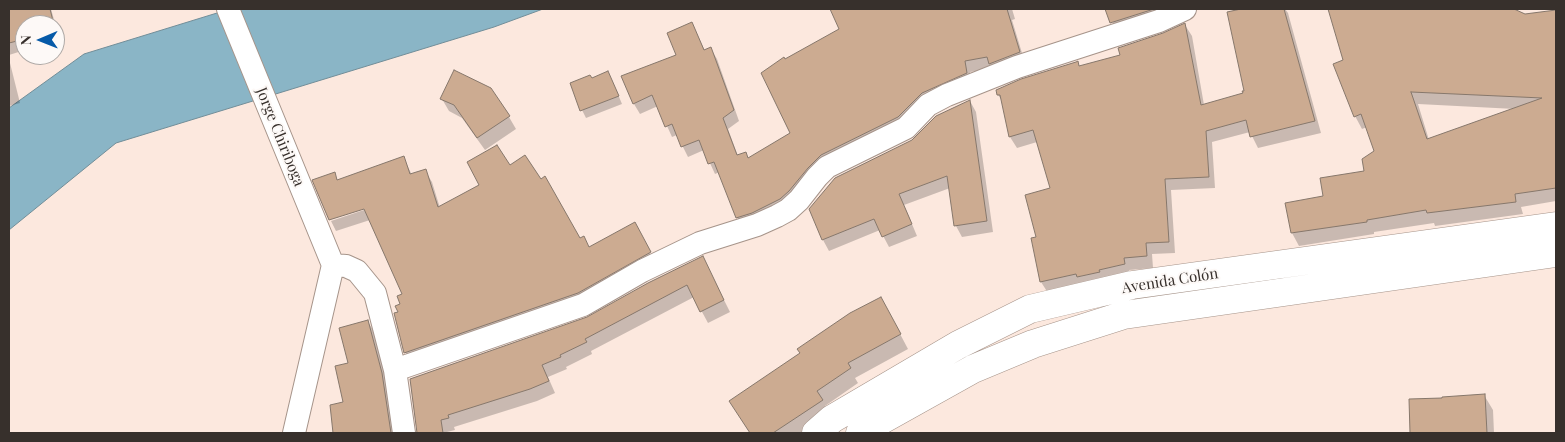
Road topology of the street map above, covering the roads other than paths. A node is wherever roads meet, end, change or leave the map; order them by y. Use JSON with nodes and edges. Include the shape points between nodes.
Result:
{"nodes":[{"id":1,"x":228,"y":9,"type":"edge"},
{"id":2,"x":1185,"y":9,"type":"edge"},
{"id":3,"x":1556,"y":226,"type":"edge"},
{"id":4,"x":1556,"y":253,"type":"edge"},
{"id":5,"x":333,"y":265,"type":"junction"},
{"id":6,"x":395,"y":370,"type":"junction"},
{"id":7,"x":294,"y":433,"type":"edge"},
{"id":8,"x":404,"y":433,"type":"edge"},
{"id":9,"x":816,"y":433,"type":"edge"},
{"id":10,"x":860,"y":433,"type":"edge"}],
"edges":[{"from":1,"to":5,"type":"street","name":"Jorge Chiriboga"},
{"from":2,"to":6,"type":"street","via":[[1159,21],[1017,67],[947,95],[928,105],[906,128],[827,166],[799,200],[777,216],[700,243],[583,305]]},
{"from":3,"to":9,"type":"main road","name":"Avenida Colón","via":[[1132,286],[1030,310],[958,345],[832,419]]},
{"from":4,"to":10,"type":"main road","name":"Avenida Colón","via":[[1124,315],[1032,344],[973,369]]},
{"from":5,"to":6,"type":"street","via":[[357,271],[375,293]]},
{"from":5,"to":7,"type":"street"},
{"from":6,"to":8,"type":"street"}]}
